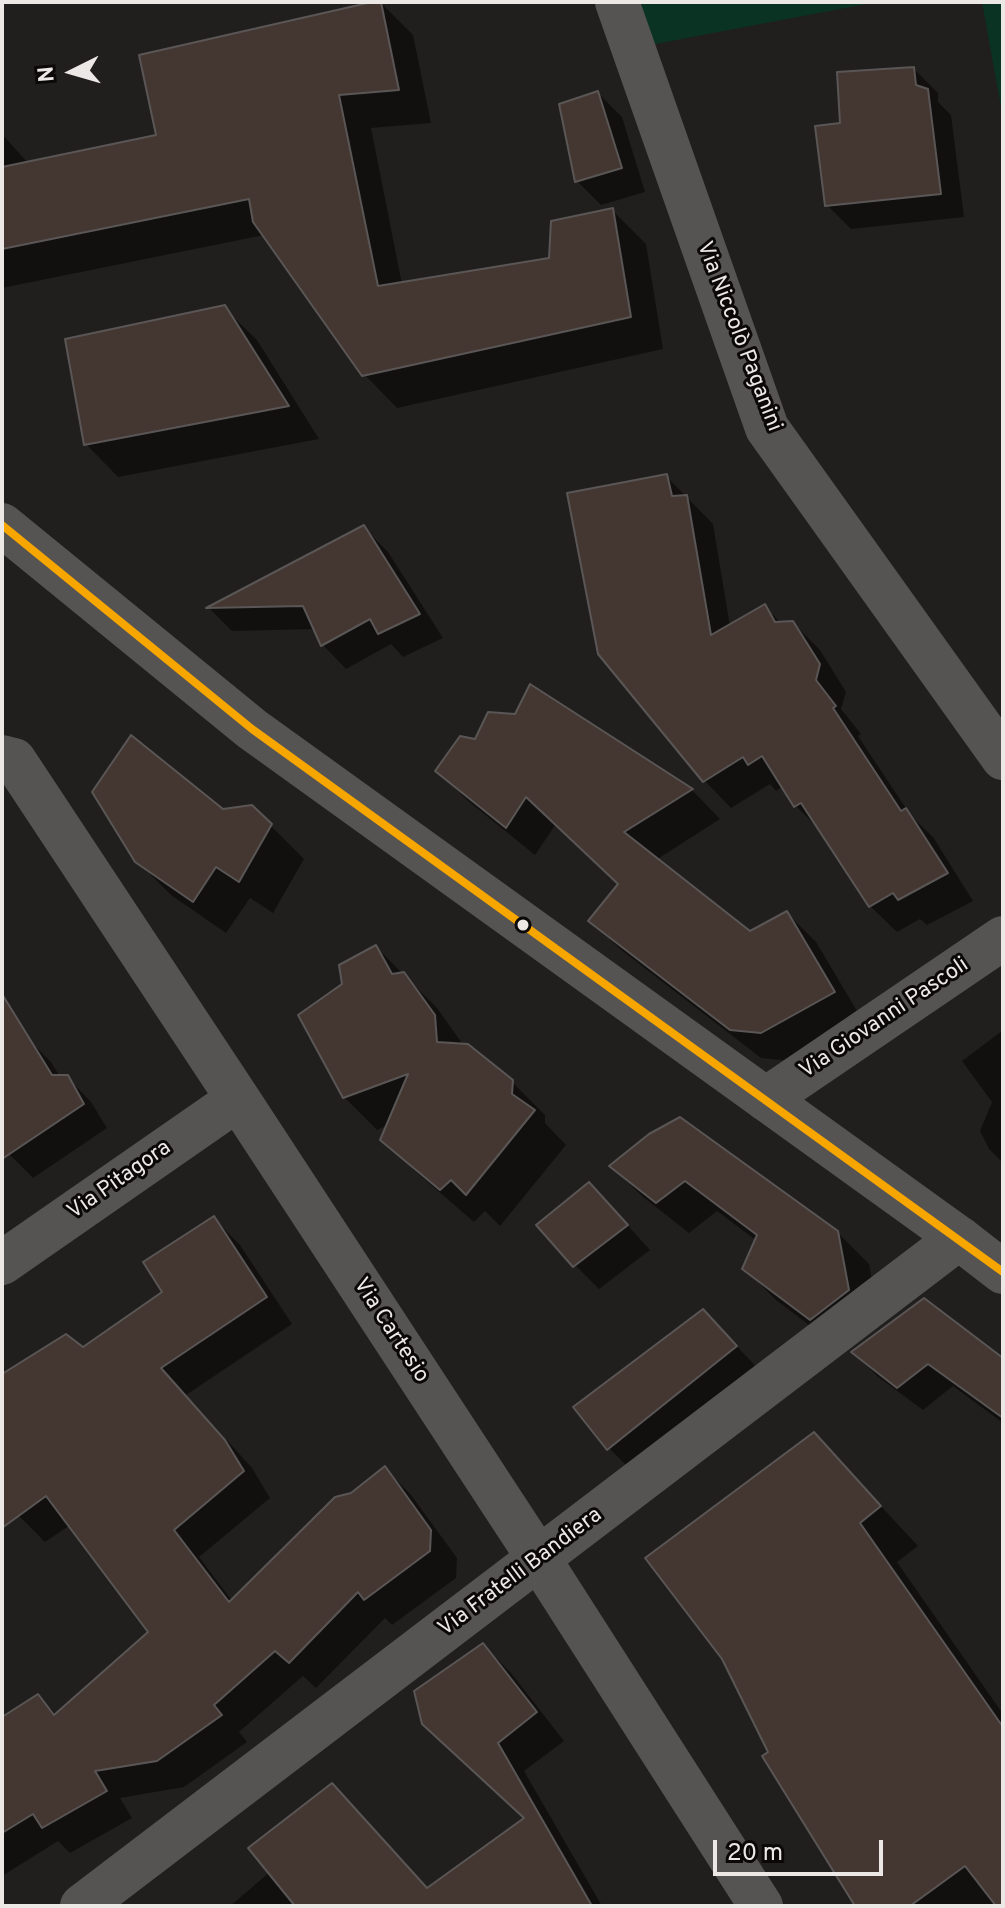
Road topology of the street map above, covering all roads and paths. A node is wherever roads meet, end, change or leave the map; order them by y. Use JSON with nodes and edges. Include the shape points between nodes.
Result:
{"nodes":[{"id":1,"x":617,"y":2,"type":"edge"},
{"id":2,"x":2,"y":525,"type":"edge"},
{"id":3,"x":1003,"y":758,"type":"edge"},
{"id":4,"x":8,"y":759,"type":"edge"},
{"id":5,"x":1003,"y":938,"type":"edge"},
{"id":6,"x":238,"y":1099,"type":"junction"},
{"id":7,"x":766,"y":1099,"type":"junction"},
{"id":8,"x":959,"y":1238,"type":"junction"},
{"id":9,"x":2,"y":1263,"type":"edge"},
{"id":10,"x":1003,"y":1272,"type":"edge"},
{"id":11,"x":539,"y":1559,"type":"junction"},
{"id":12,"x":82,"y":1906,"type":"edge"},
{"id":13,"x":761,"y":1906,"type":"edge"}],
"edges":[{"from":1,"to":3,"type":"street","name":"Via Niccolò Paganini","via":[[767,428]]},
{"from":2,"to":7,"type":"street","via":[[252,729]]},
{"from":4,"to":6,"type":"street","name":"Via Cartesio"},
{"from":5,"to":7,"type":"street","name":"Via Giovanni Pascoli"},
{"from":6,"to":9,"type":"street","name":"Via Pitagora"},
{"from":6,"to":11,"type":"street","name":"Via Cartesio"},
{"from":7,"to":8,"type":"street"},
{"from":8,"to":10,"type":"street"},
{"from":8,"to":11,"type":"street","name":"Via Fratelli Bandiera"},
{"from":11,"to":12,"type":"street","name":"Via Fratelli Bandiera"},
{"from":11,"to":13,"type":"street","name":"Via Cartesio"}]}
